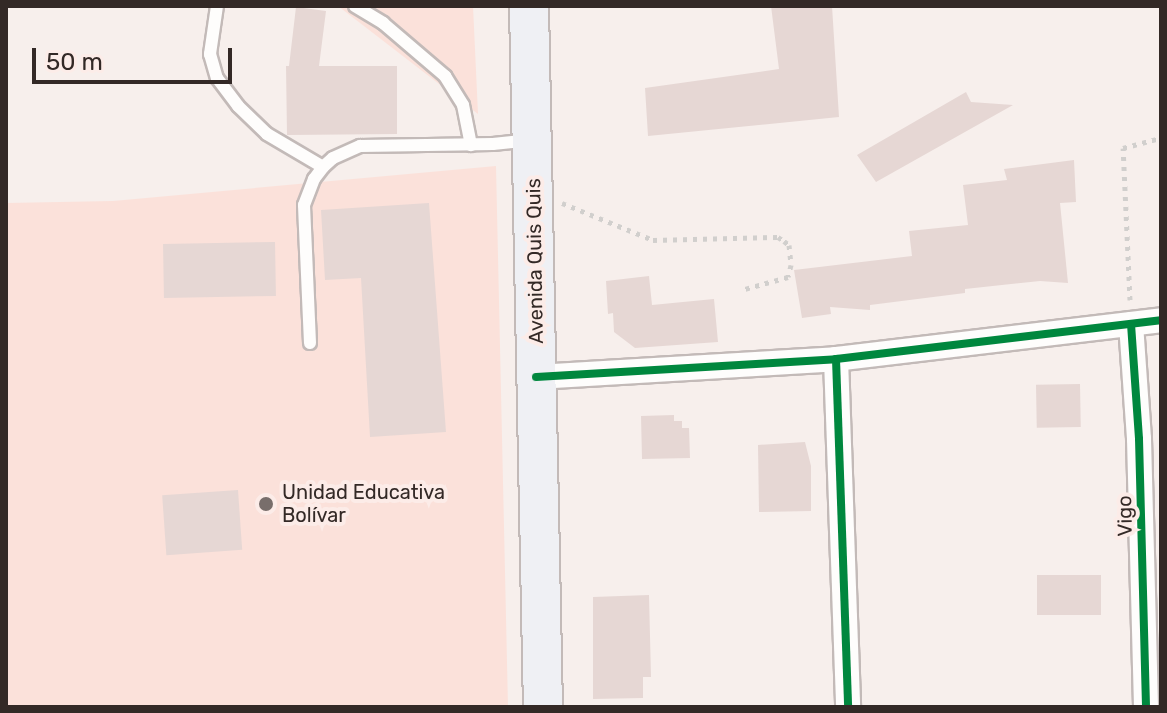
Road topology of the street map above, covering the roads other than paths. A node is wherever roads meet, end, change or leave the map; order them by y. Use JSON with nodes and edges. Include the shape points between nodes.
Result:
{"nodes":[{"id":1,"x":217,"y":6,"type":"edge"},
{"id":2,"x":355,"y":6,"type":"edge"},
{"id":3,"x":529,"y":6,"type":"edge"},
{"id":4,"x":533,"y":139,"type":"junction"},
{"id":5,"x":471,"y":145,"type":"junction"},
{"id":6,"x":323,"y":167,"type":"junction"},
{"id":7,"x":1161,"y":320,"type":"edge"},
{"id":8,"x":1131,"y":324,"type":"junction"},
{"id":9,"x":310,"y":343,"type":"dead end"},
{"id":10,"x":836,"y":359,"type":"junction"},
{"id":11,"x":536,"y":377,"type":"junction"},
{"id":12,"x":543,"y":707,"type":"edge"},
{"id":13,"x":848,"y":707,"type":"edge"},
{"id":14,"x":1146,"y":707,"type":"edge"}],
"edges":[{"from":1,"to":6,"type":"lane","via":[[210,54],[217,78],[267,134]]},
{"from":2,"to":5,"type":"lane","via":[[445,76],[463,105]]},
{"from":3,"to":4,"type":"main road","name":"Avenida Quis Quis"},
{"from":4,"to":5,"type":"lane"},
{"from":4,"to":11,"type":"main road","name":"Avenida Quis Quis"},
{"from":5,"to":6,"type":"lane","via":[[360,146]]},
{"from":6,"to":9,"type":"lane","via":[[304,205]]},
{"from":7,"to":8,"type":"street"},
{"from":8,"to":10,"type":"street"},
{"from":8,"to":14,"type":"street","name":"Vigo"},
{"from":10,"to":11,"type":"street"},
{"from":10,"to":13,"type":"street"},
{"from":11,"to":12,"type":"main road","name":"Avenida Quis Quis"}]}
